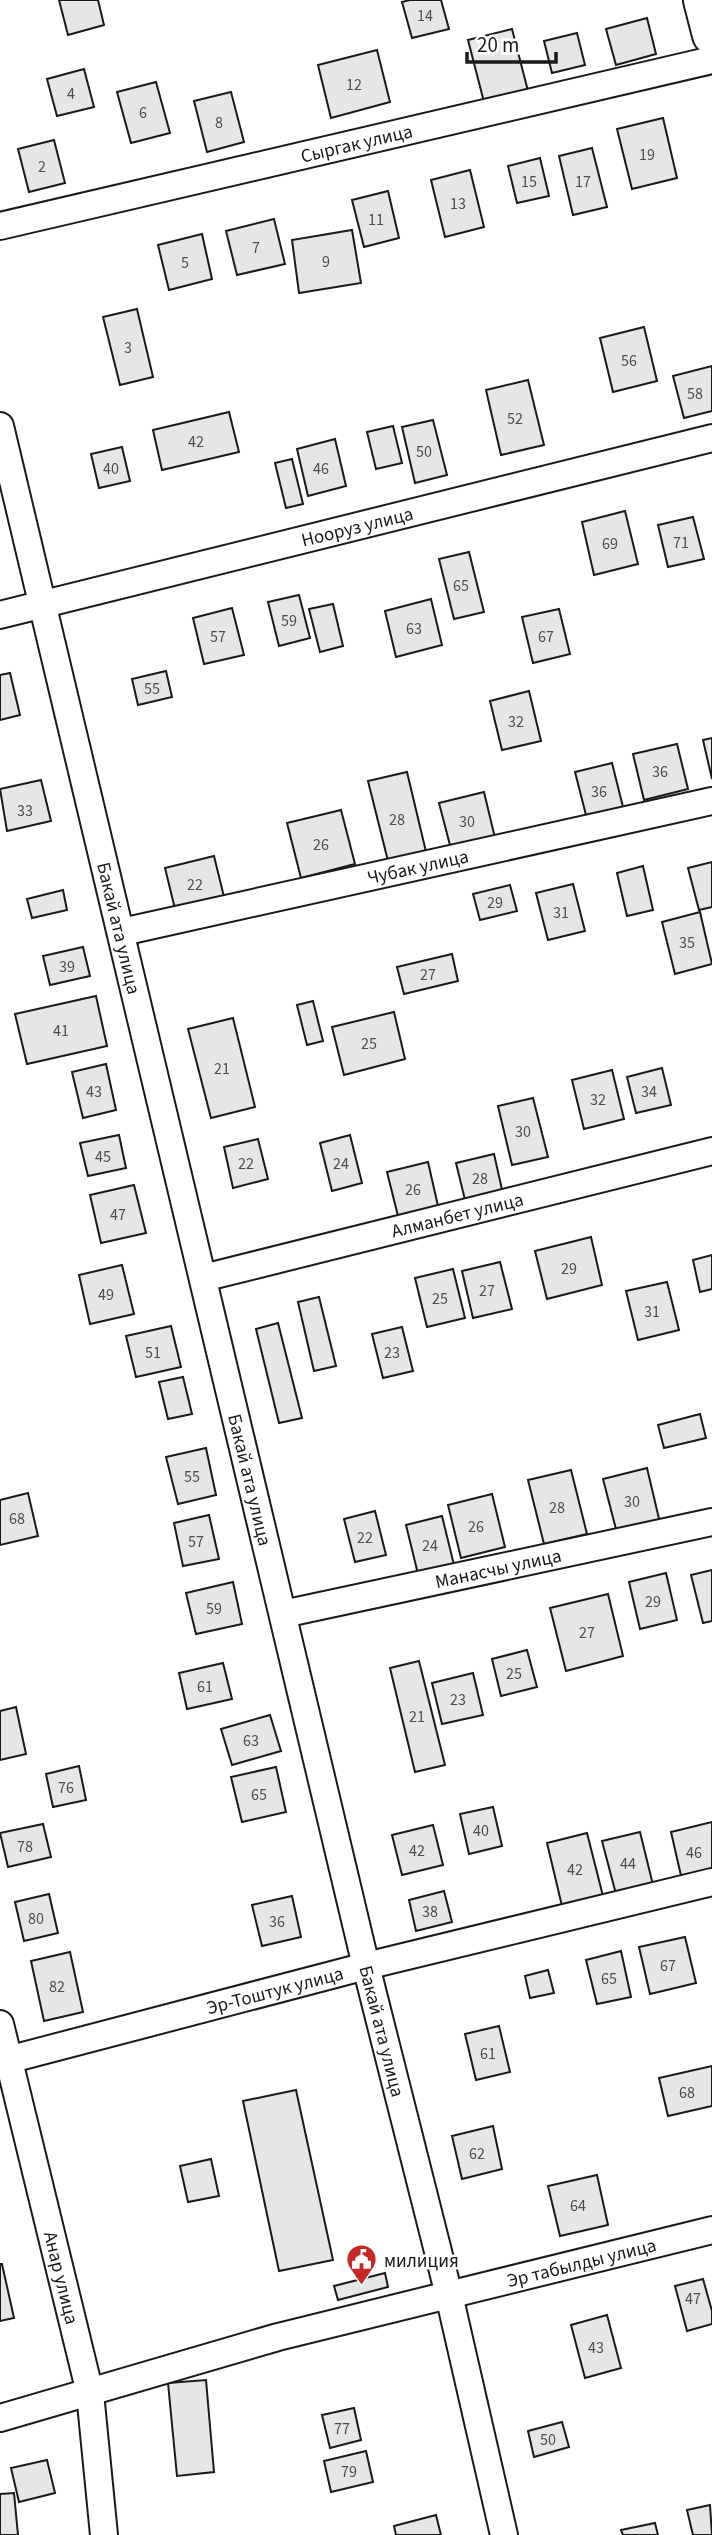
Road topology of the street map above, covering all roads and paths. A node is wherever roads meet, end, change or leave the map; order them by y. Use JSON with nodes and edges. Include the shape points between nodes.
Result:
{"nodes":[{"id":1,"x":703,"y":0,"type":"edge"},
{"id":2,"x":712,"y":35,"type":"edge"},
{"id":3,"x":712,"y":60,"type":"edge"},
{"id":4,"x":0,"y":226,"type":"edge"},
{"id":5,"x":0,"y":426,"type":"edge"},
{"id":6,"x":712,"y":438,"type":"edge"},
{"id":7,"x":42,"y":603,"type":"junction"},
{"id":8,"x":0,"y":615,"type":"edge"},
{"id":9,"x":712,"y":801,"type":"edge"},
{"id":10,"x":122,"y":932,"type":"junction"},
{"id":11,"x":712,"y":1151,"type":"edge"},
{"id":12,"x":203,"y":1278,"type":"junction"},
{"id":13,"x":712,"y":1522,"type":"edge"},
{"id":14,"x":284,"y":1614,"type":"junction"},
{"id":15,"x":712,"y":1881,"type":"edge"},
{"id":16,"x":366,"y":1966,"type":"junction"},
{"id":17,"x":0,"y":2024,"type":"edge"},
{"id":18,"x":4,"y":2062,"type":"edge"},
{"id":19,"x":712,"y":2230,"type":"edge"},
{"id":20,"x":449,"y":2294,"type":"junction"},
{"id":21,"x":90,"y":2393,"type":"junction"},
{"id":22,"x":0,"y":2418,"type":"edge"},
{"id":23,"x":104,"y":2535,"type":"edge"},
{"id":24,"x":504,"y":2535,"type":"edge"}],
"edges":[{"from":1,"to":2,"type":"street"},
{"from":3,"to":4,"type":"street","name":"Сыргак улица"},
{"from":5,"to":7,"type":"street","name":"Бакай ата улица"},
{"from":6,"to":7,"type":"street","name":"Нооруз улица"},
{"from":7,"to":8,"type":"street","name":"Нооруз улица"},
{"from":7,"to":10,"type":"street","name":"Бакай ата улица"},
{"from":9,"to":10,"type":"street","name":"Чубак улица"},
{"from":10,"to":12,"type":"street","name":"Бакай ата улица"},
{"from":11,"to":12,"type":"street","name":"Алманбет улица"},
{"from":12,"to":14,"type":"street","name":"Бакай ата улица"},
{"from":13,"to":14,"type":"street","name":"Манасчы улица"},
{"from":14,"to":16,"type":"street","name":"Бакай ата улица"},
{"from":15,"to":16,"type":"street","name":"Эр-Тоштук улица"},
{"from":16,"to":18,"type":"street","name":"Эр-Тоштук улица"},
{"from":16,"to":20,"type":"street","name":"Бакай ата улица"},
{"from":17,"to":18,"type":"street","name":"Анар улица"},
{"from":18,"to":21,"type":"street","name":"Анар улица"},
{"from":19,"to":20,"type":"street","name":"Эр табылды улица"},
{"from":20,"to":21,"type":"street","name":"Эр табылды улица","via":[[278,2337]]},
{"from":20,"to":24,"type":"street","name":"Бакай ата улица"},
{"from":21,"to":22,"type":"street"},
{"from":21,"to":23,"type":"street","name":"Анар улица"}]}
